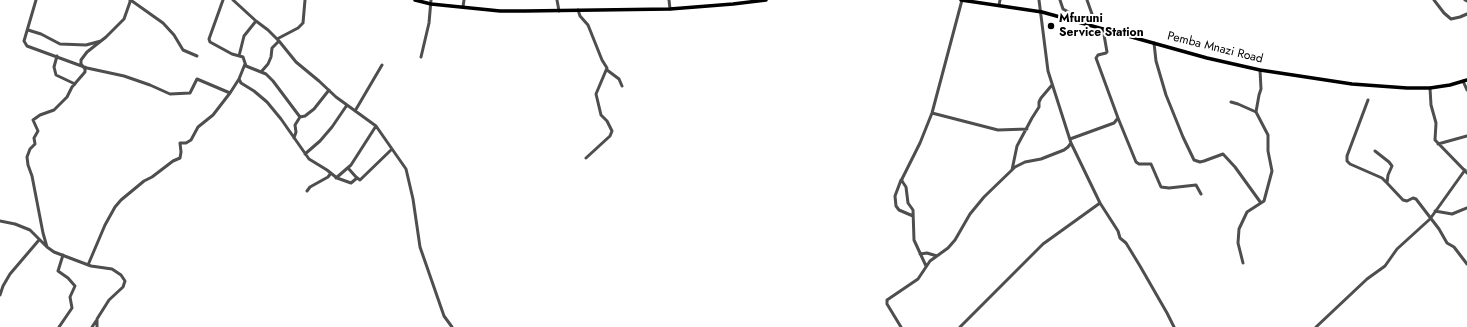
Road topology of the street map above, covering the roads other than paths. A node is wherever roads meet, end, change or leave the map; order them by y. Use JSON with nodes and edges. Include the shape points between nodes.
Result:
{"nodes":[{"id":1,"x":36,"y":0,"type":"edge"},
{"id":2,"x":132,"y":0,"type":"edge"},
{"id":3,"x":223,"y":0,"type":"edge"},
{"id":4,"x":232,"y":0,"type":"edge"},
{"id":5,"x":305,"y":0,"type":"edge"},
{"id":6,"x":415,"y":0,"type":"edge"},
{"id":7,"x":464,"y":0,"type":"edge"},
{"id":8,"x":556,"y":0,"type":"edge"},
{"id":9,"x":668,"y":0,"type":"edge"},
{"id":10,"x":766,"y":0,"type":"edge"},
{"id":11,"x":962,"y":0,"type":"edge"},
{"id":12,"x":1000,"y":0,"type":"edge"},
{"id":13,"x":1039,"y":0,"type":"edge"},
{"id":14,"x":1060,"y":0,"type":"edge"},
{"id":15,"x":1087,"y":0,"type":"edge"},
{"id":16,"x":1434,"y":0,"type":"edge"},
{"id":17,"x":431,"y":2,"type":"edge"},
{"id":18,"x":999,"y":5,"type":"junction"},
{"id":19,"x":463,"y":7,"type":"junction"},
{"id":20,"x":670,"y":9,"type":"junction"},
{"id":21,"x":578,"y":10,"type":"junction"},
{"id":22,"x":559,"y":11,"type":"junction"},
{"id":23,"x":1042,"y":12,"type":"junction"},
{"id":24,"x":1467,"y":14,"type":"edge"},
{"id":25,"x":256,"y":21,"type":"junction"},
{"id":26,"x":1076,"y":22,"type":"junction"},
{"id":27,"x":1089,"y":25,"type":"junction"},
{"id":28,"x":1103,"y":29,"type":"junction"},
{"id":29,"x":28,"y":30,"type":"junction"},
{"id":30,"x":278,"y":40,"type":"junction"},
{"id":31,"x":101,"y":41,"type":"junction"},
{"id":32,"x":1154,"y":43,"type":"junction"},
{"id":33,"x":57,"y":56,"type":"junction"},
{"id":34,"x":197,"y":56,"type":"dead end"},
{"id":35,"x":239,"y":56,"type":"junction"},
{"id":36,"x":421,"y":57,"type":"dead end"},
{"id":37,"x":245,"y":64,"type":"junction"},
{"id":38,"x":382,"y":65,"type":"dead end"},
{"id":39,"x":82,"y":66,"type":"junction"},
{"id":40,"x":607,"y":70,"type":"junction"},
{"id":41,"x":1260,"y":70,"type":"junction"},
{"id":42,"x":261,"y":72,"type":"junction"},
{"id":43,"x":239,"y":79,"type":"junction"},
{"id":44,"x":1465,"y":80,"type":"edge"},
{"id":45,"x":75,"y":84,"type":"junction"},
{"id":46,"x":622,"y":86,"type":"dead end"},
{"id":47,"x":1052,"y":86,"type":"junction"},
{"id":48,"x":1430,"y":88,"type":"junction"},
{"id":49,"x":329,"y":90,"type":"junction"},
{"id":50,"x":1467,"y":90,"type":"edge"},
{"id":51,"x":230,"y":93,"type":"junction"},
{"id":52,"x":1368,"y":100,"type":"dead end"},
{"id":53,"x":1231,"y":102,"type":"dead end"},
{"id":54,"x":347,"y":105,"type":"junction"},
{"id":55,"x":355,"y":111,"type":"junction"},
{"id":56,"x":1256,"y":112,"type":"junction"},
{"id":57,"x":932,"y":113,"type":"junction"},
{"id":58,"x":300,"y":117,"type":"junction"},
{"id":59,"x":1118,"y":118,"type":"junction"},
{"id":60,"x":376,"y":126,"type":"junction"},
{"id":61,"x":1027,"y":129,"type":"junction"},
{"id":62,"x":1467,"y":136,"type":"edge"},
{"id":63,"x":294,"y":138,"type":"junction"},
{"id":64,"x":1070,"y":141,"type":"junction"},
{"id":65,"x":1438,"y":144,"type":"junction"},
{"id":66,"x":392,"y":149,"type":"junction"},
{"id":67,"x":1375,"y":151,"type":"dead end"},
{"id":68,"x":305,"y":154,"type":"junction"},
{"id":69,"x":586,"y":158,"type":"dead end"},
{"id":70,"x":348,"y":168,"type":"junction"},
{"id":71,"x":1012,"y":170,"type":"junction"},
{"id":72,"x":1466,"y":172,"type":"edge"},
{"id":73,"x":331,"y":173,"type":"junction"},
{"id":74,"x":336,"y":178,"type":"junction"},
{"id":75,"x":357,"y":178,"type":"junction"},
{"id":76,"x":901,"y":180,"type":"junction"},
{"id":77,"x":1387,"y":183,"type":"junction"},
{"id":78,"x":307,"y":191,"type":"dead end"},
{"id":79,"x":1202,"y":194,"type":"dead end"},
{"id":80,"x":1100,"y":202,"type":"junction"},
{"id":81,"x":1261,"y":203,"type":"junction"},
{"id":82,"x":1467,"y":208,"type":"edge"},
{"id":83,"x":1435,"y":211,"type":"junction"},
{"id":84,"x":913,"y":216,"type":"junction"},
{"id":85,"x":1430,"y":219,"type":"junction"},
{"id":86,"x":0,"y":221,"type":"edge"},
{"id":87,"x":39,"y":240,"type":"junction"},
{"id":88,"x":47,"y":247,"type":"junction"},
{"id":89,"x":920,"y":254,"type":"junction"},
{"id":90,"x":64,"y":255,"type":"junction"},
{"id":91,"x":937,"y":256,"type":"junction"},
{"id":92,"x":1243,"y":263,"type":"dead end"},
{"id":93,"x":88,"y":264,"type":"junction"},
{"id":94,"x":1467,"y":264,"type":"edge"},
{"id":95,"x":926,"y":266,"type":"junction"},
{"id":96,"x":0,"y":295,"type":"edge"},
{"id":97,"x":97,"y":319,"type":"junction"},
{"id":98,"x":59,"y":327,"type":"edge"},
{"id":99,"x":92,"y":327,"type":"edge"},
{"id":100,"x":97,"y":327,"type":"edge"},
{"id":101,"x":452,"y":327,"type":"edge"},
{"id":102,"x":901,"y":327,"type":"edge"},
{"id":103,"x":960,"y":327,"type":"edge"},
{"id":104,"x":1174,"y":327,"type":"edge"},
{"id":105,"x":1316,"y":327,"type":"edge"}],
"edges":[{"from":1,"to":29,"type":"street"},
{"from":2,"to":31,"type":"street","via":[[124,19]]},
{"from":2,"to":34,"type":"street","via":[[163,23],[183,50]]},
{"from":3,"to":35,"type":"street","via":[[209,41]]},
{"from":4,"to":25,"type":"street"},
{"from":5,"to":30,"type":"street","via":[[303,24]]},
{"from":6,"to":17,"type":"main road"},
{"from":7,"to":19,"type":"street"},
{"from":8,"to":22,"type":"street"},
{"from":9,"to":20,"type":"street"},
{"from":10,"to":20,"type":"main road"},
{"from":11,"to":18,"type":"main road","name":"Pemba Mnazi Road"},
{"from":11,"to":57,"type":"street"},
{"from":12,"to":18,"type":"street"},
{"from":13,"to":23,"type":"street"},
{"from":14,"to":26,"type":"street","via":[[1063,9],[1074,15]]},
{"from":15,"to":27,"type":"street","via":[[1092,14]]},
{"from":16,"to":24,"type":"street","via":[[1451,19]]},
{"from":17,"to":19,"type":"main road"},
{"from":17,"to":36,"type":"street"},
{"from":18,"to":23,"type":"main road","name":"Pemba Mnazi Road"},
{"from":19,"to":22,"type":"main road","via":[[500,11]]},
{"from":20,"to":21,"type":"main road"},
{"from":21,"to":22,"type":"main road"},
{"from":21,"to":40,"type":"street","via":[[588,25]]},
{"from":23,"to":26,"type":"main road","name":"Pemba Mnazi Road"},
{"from":23,"to":47,"type":"street"},
{"from":25,"to":30,"type":"street"},
{"from":25,"to":35,"type":"street","via":[[244,36]]},
{"from":26,"to":27,"type":"main road","name":"Pemba Mnazi Road"},
{"from":27,"to":28,"type":"main road","name":"Pemba Mnazi Road"},
{"from":28,"to":32,"type":"main road","name":"Pemba Mnazi Road"},
{"from":28,"to":59,"type":"street","via":[[1107,52],[1097,55],[1096,58]]},
{"from":29,"to":31,"type":"street","via":[[60,44],[86,45]]},
{"from":29,"to":33,"type":"street","via":[[25,45]]},
{"from":30,"to":42,"type":"street","via":[[272,48],[268,64]]},
{"from":30,"to":49,"type":"street","via":[[296,62]]},
{"from":31,"to":39,"type":"street","via":[[85,54],[80,62]]},
{"from":32,"to":41,"type":"main road","name":"Pemba Mnazi Road"},
{"from":32,"to":81,"type":"street","via":[[1156,61],[1166,95],[1194,160],[1200,162],[1223,154],[1236,167]]},
{"from":33,"to":39,"type":"street"},
{"from":33,"to":45,"type":"street","via":[[54,67],[56,75]]},
{"from":35,"to":37,"type":"street"},
{"from":37,"to":42,"type":"street"},
{"from":37,"to":43,"type":"street"},
{"from":38,"to":55,"type":"street"},
{"from":39,"to":45,"type":"street","via":[[86,72]]},
{"from":39,"to":51,"type":"street","via":[[124,76],[170,94],[190,92],[197,79]]},
{"from":40,"to":46,"type":"street","via":[[619,79]]},
{"from":40,"to":69,"type":"street","via":[[596,94],[601,116],[612,133]]},
{"from":41,"to":48,"type":"main road","name":"Pemba Mnazi Road","via":[[1366,85]]},
{"from":41,"to":56,"type":"street","via":[[1262,89]]},
{"from":42,"to":58,"type":"street","via":[[273,81]]},
{"from":43,"to":51,"type":"street"},
{"from":43,"to":63,"type":"street","via":[[267,102]]},
{"from":44,"to":48,"type":"main road","name":"Pemba Mnazi Road"},
{"from":44,"to":50,"type":"street"},
{"from":45,"to":88,"type":"street","via":[[56,108],[46,114],[40,114],[33,120],[38,132],[34,138],[35,144],[26,156]]},
{"from":47,"to":61,"type":"street","via":[[1041,98],[1040,107]]},
{"from":47,"to":64,"type":"street"},
{"from":48,"to":65,"type":"street","via":[[1436,123],[1435,138]]},
{"from":49,"to":54,"type":"street"},
{"from":49,"to":58,"type":"street","via":[[314,109]]},
{"from":51,"to":93,"type":"street","via":[[198,127],[191,140],[179,143],[180,158],[144,181],[115,207]]},
{"from":52,"to":77,"type":"street","via":[[1347,161]]},
{"from":53,"to":56,"type":"street"},
{"from":54,"to":55,"type":"street"},
{"from":54,"to":68,"type":"street","via":[[320,141]]},
{"from":55,"to":60,"type":"street"},
{"from":56,"to":81,"type":"street","via":[[1268,136],[1272,168],[1265,198]]},
{"from":57,"to":61,"type":"street","via":[[998,130]]},
{"from":57,"to":76,"type":"street"},
{"from":58,"to":63,"type":"street","via":[[295,125]]},
{"from":59,"to":64,"type":"street","via":[[1114,123]]},
{"from":59,"to":79,"type":"street","via":[[1136,162],[1151,164],[1161,187],[1196,185]]},
{"from":60,"to":66,"type":"street"},
{"from":60,"to":70,"type":"street"},
{"from":61,"to":71,"type":"street","via":[[1017,146]]},
{"from":62,"to":65,"type":"street"},
{"from":63,"to":68,"type":"street"},
{"from":64,"to":71,"type":"street","via":[[1064,150],[1020,164]]},
{"from":64,"to":80,"type":"street"},
{"from":65,"to":72,"type":"street"},
{"from":66,"to":75,"type":"street","via":[[360,180]]},
{"from":66,"to":101,"type":"street","via":[[407,172],[420,247],[444,316]]},
{"from":67,"to":77,"type":"street","via":[[1392,166]]},
{"from":68,"to":73,"type":"street"},
{"from":70,"to":74,"type":"street"},
{"from":70,"to":75,"type":"street"},
{"from":71,"to":91,"type":"street","via":[[984,197],[955,240]]},
{"from":72,"to":83,"type":"street"},
{"from":73,"to":74,"type":"street"},
{"from":73,"to":78,"type":"street"},
{"from":74,"to":75,"type":"street","via":[[351,183]]},
{"from":76,"to":84,"type":"street","via":[[906,187]]},
{"from":76,"to":84,"type":"street","via":[[895,196],[896,206]]},
{"from":77,"to":85,"type":"street","via":[[1403,200],[1416,199]]},
{"from":80,"to":103,"type":"street","via":[[1043,244]]},
{"from":80,"to":104,"type":"street"},
{"from":81,"to":92,"type":"street","via":[[1247,212],[1239,229],[1238,243]]},
{"from":82,"to":83,"type":"street","via":[[1451,214]]},
{"from":83,"to":85,"type":"street"},
{"from":84,"to":89,"type":"street","via":[[914,240]]},
{"from":85,"to":94,"type":"street","via":[[1447,243],[1454,247]]},
{"from":85,"to":105,"type":"street","via":[[1397,249],[1385,266]]},
{"from":86,"to":87,"type":"street","via":[[30,230]]},
{"from":87,"to":88,"type":"street"},
{"from":87,"to":96,"type":"street","via":[[10,274]]},
{"from":88,"to":90,"type":"street"},
{"from":89,"to":91,"type":"street"},
{"from":89,"to":95,"type":"street"},
{"from":90,"to":93,"type":"street"},
{"from":90,"to":98,"type":"street","via":[[58,271],[75,286],[70,297],[72,308]]},
{"from":91,"to":95,"type":"street"},
{"from":93,"to":97,"type":"street","via":[[112,269],[124,281],[122,288],[109,300]]},
{"from":95,"to":102,"type":"street","via":[[918,279],[886,301]]},
{"from":97,"to":99,"type":"street"},
{"from":97,"to":100,"type":"street"}]}
